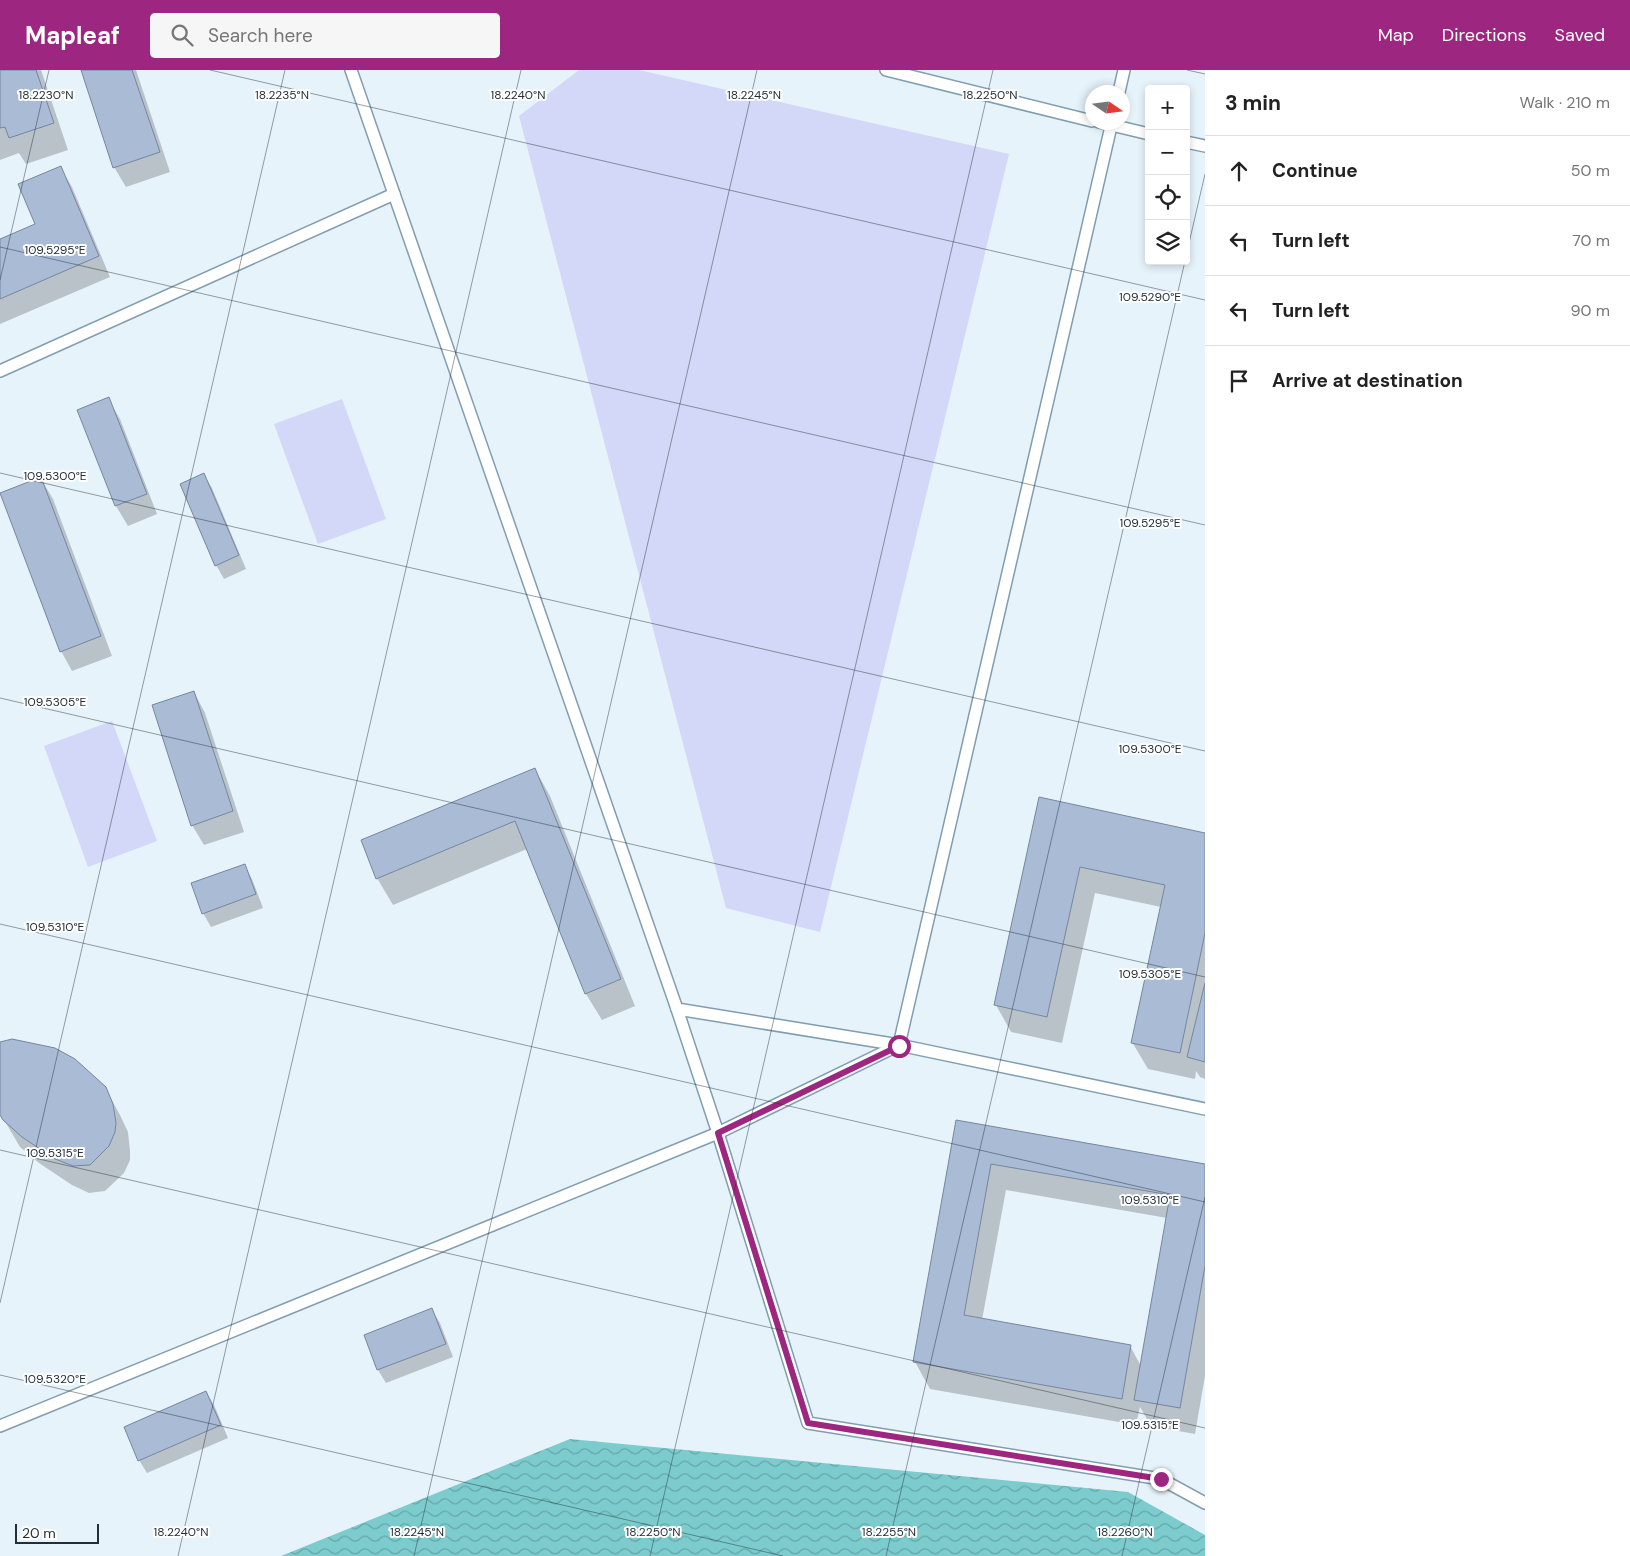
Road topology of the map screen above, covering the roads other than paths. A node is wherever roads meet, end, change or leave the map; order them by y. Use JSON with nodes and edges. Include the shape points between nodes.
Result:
{"nodes":[{"id":1,"x":351,"y":70,"type":"edge"},
{"id":2,"x":886,"y":70,"type":"edge"},
{"id":3,"x":1124,"y":70,"type":"edge"},
{"id":4,"x":1121,"y":85,"type":"edge"},
{"id":5,"x":1085,"y":119,"type":"edge"},
{"id":6,"x":1130,"y":129,"type":"edge"},
{"id":7,"x":1111,"y":130,"type":"edge"},
{"id":8,"x":1145,"y":133,"type":"edge"},
{"id":9,"x":1190,"y":143,"type":"edge"},
{"id":10,"x":1205,"y":146,"type":"edge"},
{"id":11,"x":394,"y":194,"type":"junction"},
{"id":12,"x":0,"y":371,"type":"edge"},
{"id":13,"x":678,"y":1009,"type":"junction"},
{"id":14,"x":899,"y":1046,"type":"junction"},
{"id":15,"x":1205,"y":1108,"type":"edge"},
{"id":16,"x":718,"y":1133,"type":"junction"},
{"id":17,"x":0,"y":1426,"type":"edge"},
{"id":18,"x":1205,"y":1503,"type":"edge"}],
"edges":[{"from":1,"to":11,"type":"lane"},
{"from":2,"to":5,"type":"lane"},
{"from":3,"to":4,"type":"lane"},
{"from":6,"to":8,"type":"lane"},
{"from":7,"to":14,"type":"lane"},
{"from":9,"to":10,"type":"lane"},
{"from":11,"to":12,"type":"lane"},
{"from":11,"to":13,"type":"lane"},
{"from":13,"to":14,"type":"lane"},
{"from":13,"to":16,"type":"lane"},
{"from":14,"to":15,"type":"lane"},
{"from":14,"to":16,"type":"lane"},
{"from":16,"to":17,"type":"lane"},
{"from":16,"to":18,"type":"lane","via":[[808,1423],[1161,1479]]}]}
